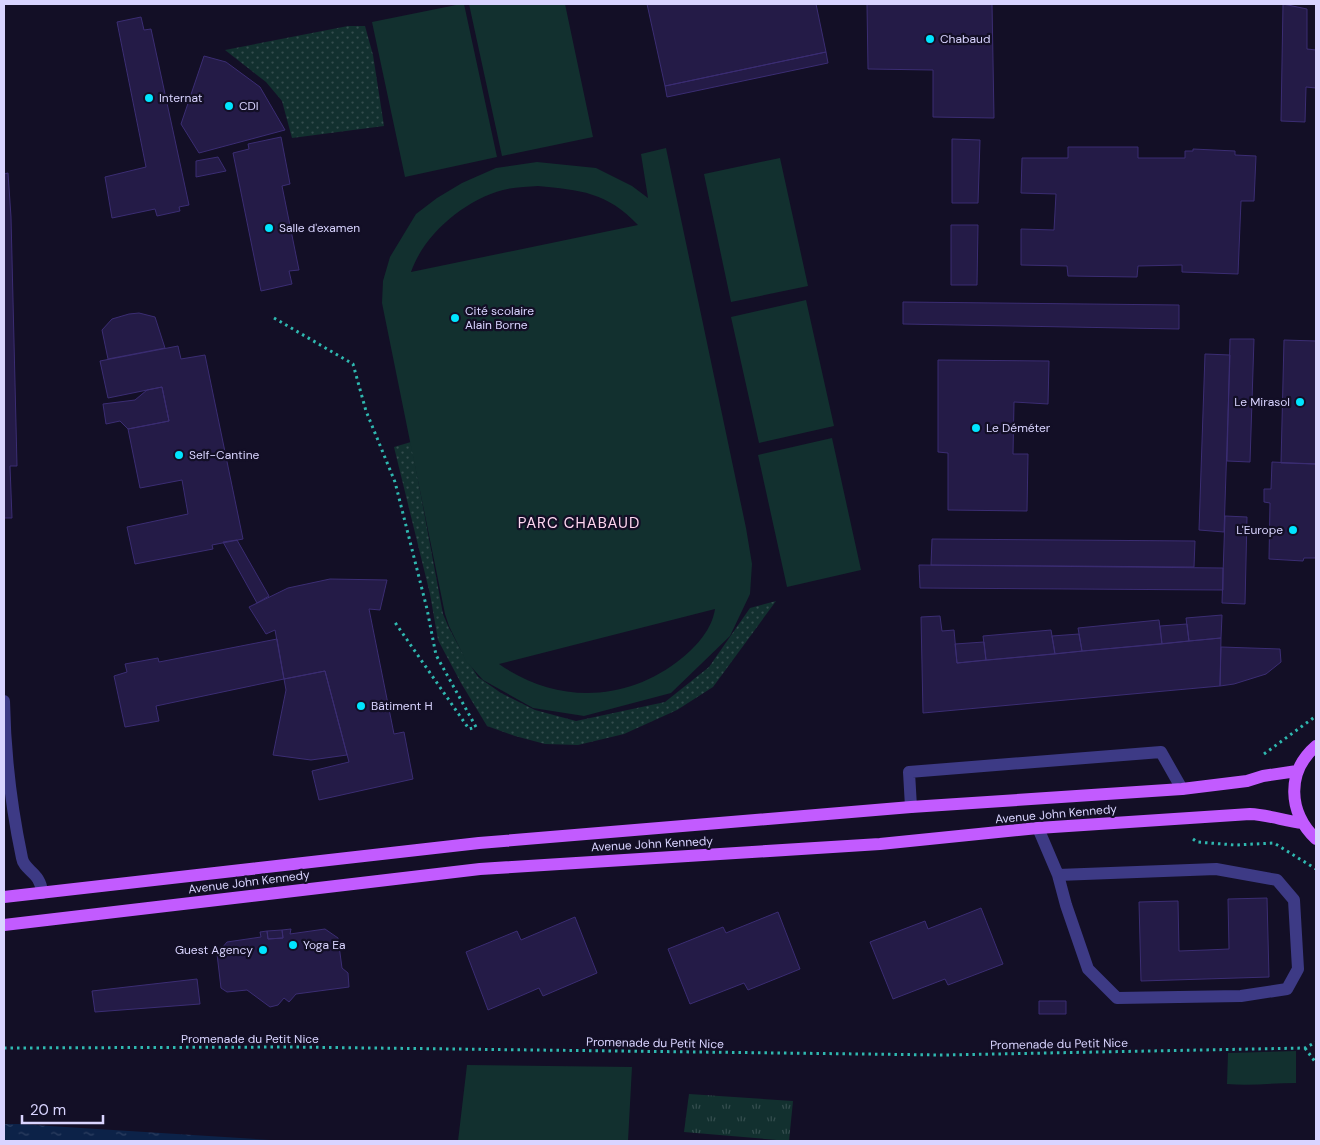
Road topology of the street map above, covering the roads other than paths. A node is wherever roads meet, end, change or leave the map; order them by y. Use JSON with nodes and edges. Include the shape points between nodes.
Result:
{"nodes":[{"id":1,"x":4,"y":701,"type":"edge"},
{"id":2,"x":1316,"y":746,"type":"edge"},
{"id":3,"x":1297,"y":771,"type":"junction"},
{"id":4,"x":1182,"y":789,"type":"junction"},
{"id":5,"x":912,"y":807,"type":"junction"},
{"id":6,"x":1304,"y":823,"type":"junction"},
{"id":7,"x":1038,"y":828,"type":"junction"},
{"id":8,"x":1316,"y":839,"type":"edge"},
{"id":9,"x":1058,"y":875,"type":"junction"},
{"id":10,"x":42,"y":893,"type":"junction"},
{"id":11,"x":4,"y":897,"type":"edge"},
{"id":12,"x":4,"y":925,"type":"edge"}],
"edges":[{"from":1,"to":10,"type":"lane","via":[[5,749],[22,861],[41,884]]},
{"from":2,"to":3,"type":"main road"},
{"from":3,"to":4,"type":"main road","name":"Avenue John Kennedy"},
{"from":3,"to":6,"type":"main road","via":[[1293,792],[1296,808]]},
{"from":4,"to":5,"type":"main road","name":"Avenue John Kennedy"},
{"from":4,"to":5,"type":"lane","via":[[1161,752],[909,772]]},
{"from":5,"to":10,"type":"main road","name":"Avenue John Kennedy","via":[[479,843]]},
{"from":6,"to":7,"type":"main road","name":"Avenue John Kennedy","via":[[1266,814],[1250,814]]},
{"from":6,"to":8,"type":"main road"},
{"from":7,"to":9,"type":"lane"},
{"from":7,"to":12,"type":"main road","name":"Avenue John Kennedy","via":[[880,844],[480,869]]},
{"from":9,"to":9,"type":"lane","via":[[1088,969],[1117,998],[1240,996],[1287,989],[1298,969],[1294,900],[1277,880],[1216,869]]},
{"from":10,"to":11,"type":"main road","name":"Avenue John Kennedy"}]}
